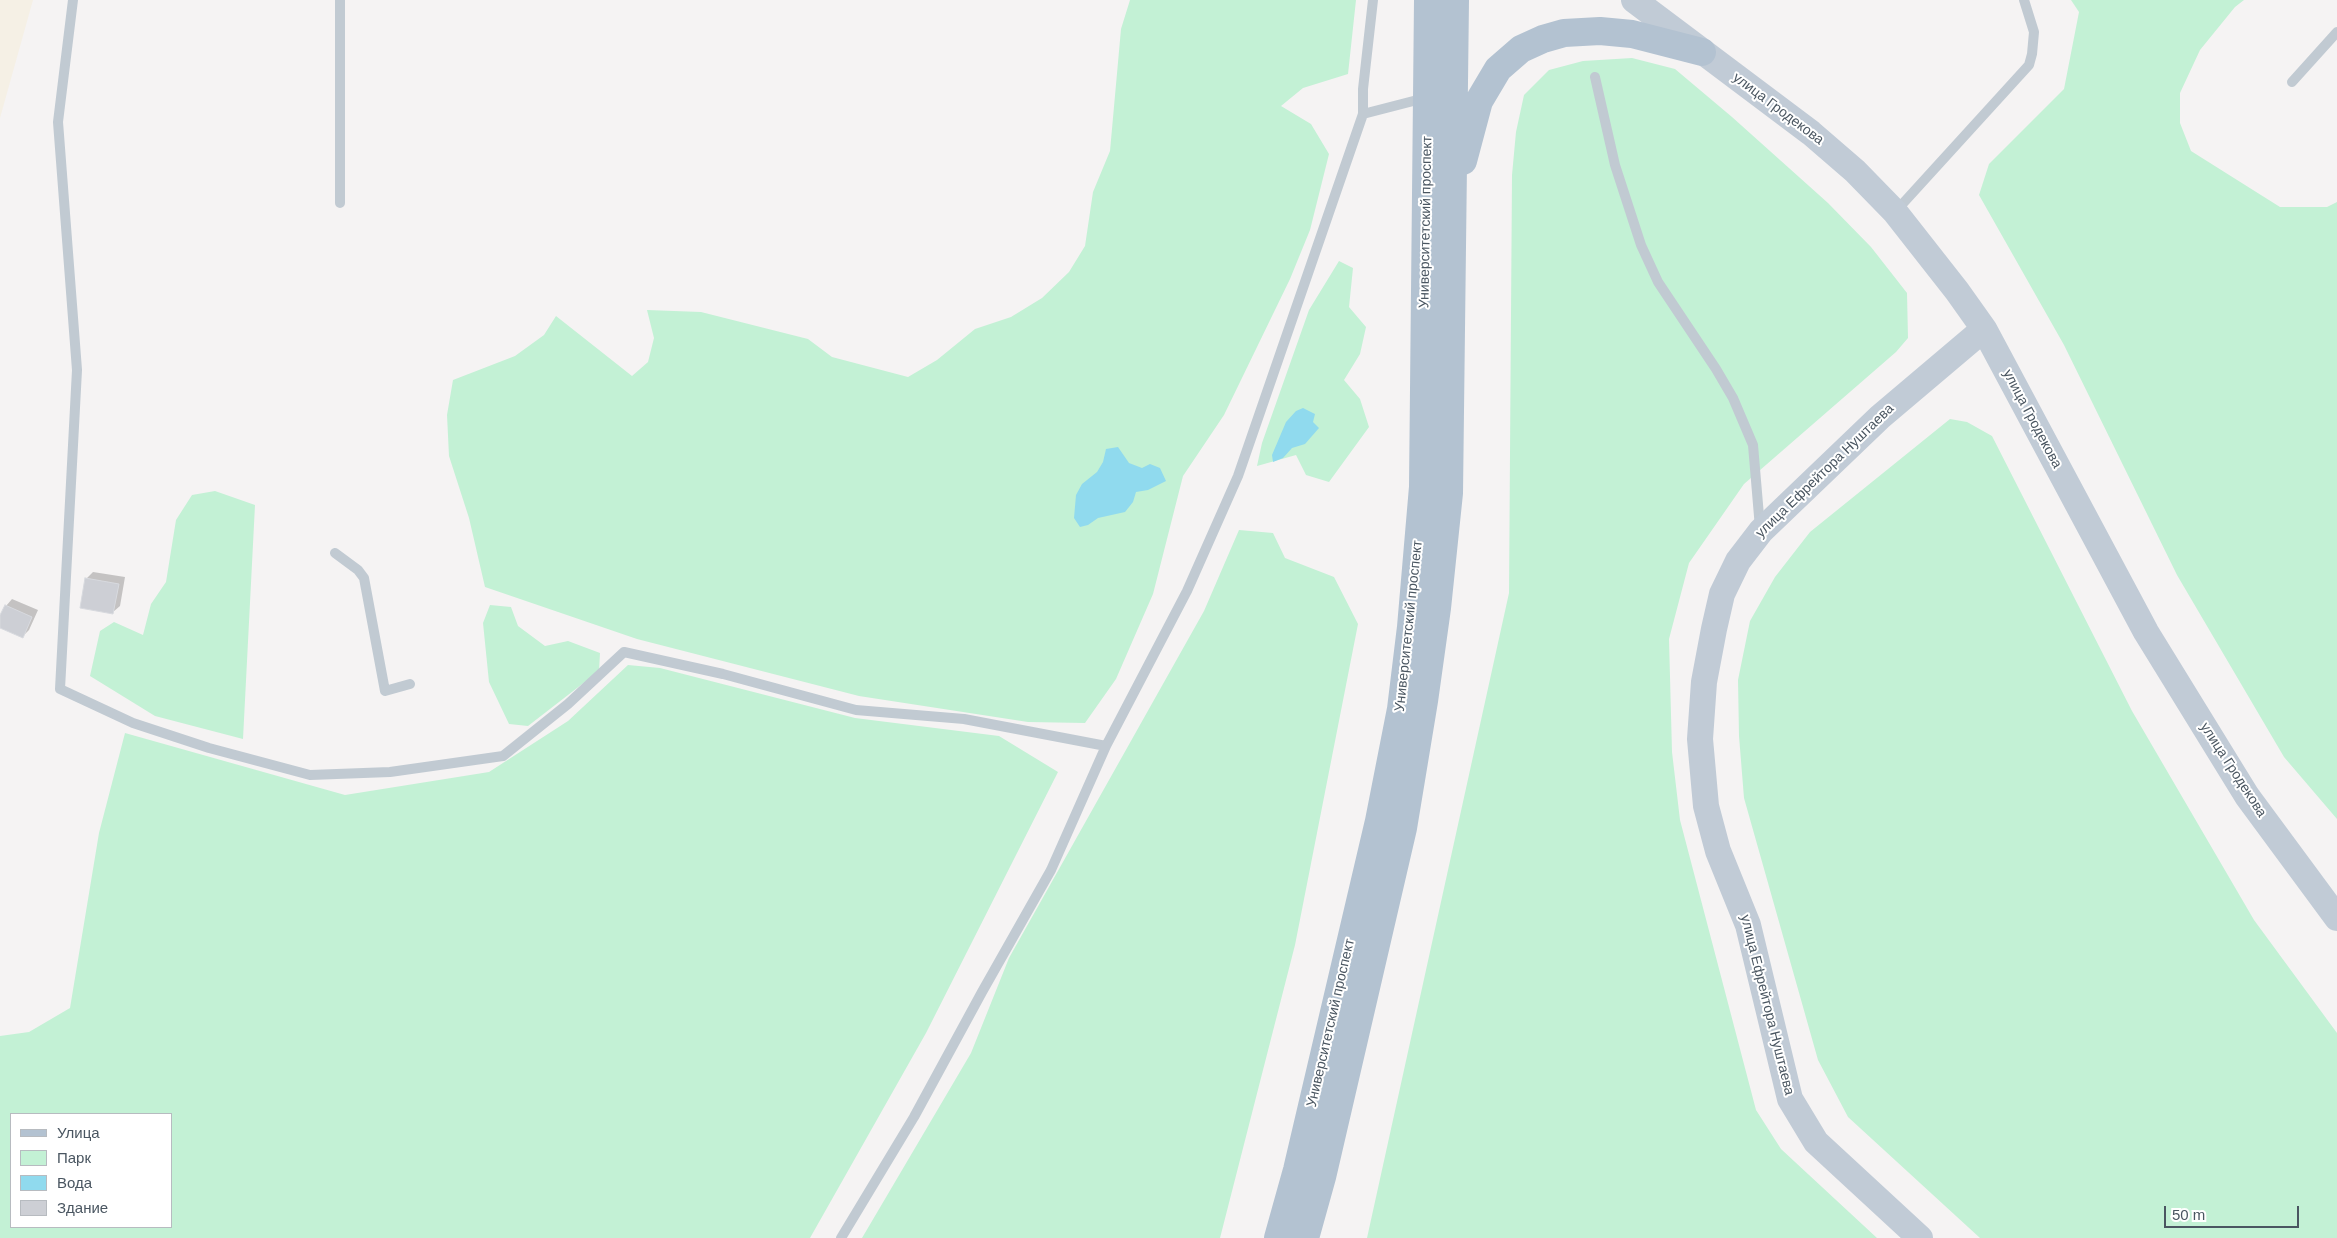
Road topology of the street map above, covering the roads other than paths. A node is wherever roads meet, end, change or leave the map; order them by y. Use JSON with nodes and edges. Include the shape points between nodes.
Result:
{"nodes":[{"id":1,"x":73,"y":0,"type":"edge"},
{"id":2,"x":340,"y":0,"type":"edge"},
{"id":3,"x":1373,"y":0,"type":"edge"},
{"id":4,"x":1428,"y":0,"type":"edge"},
{"id":5,"x":1455,"y":0,"type":"edge"},
{"id":6,"x":1634,"y":0,"type":"edge"},
{"id":7,"x":2024,"y":0,"type":"edge"},
{"id":8,"x":2337,"y":32,"type":"edge"},
{"id":9,"x":1702,"y":52,"type":"junction"},
{"id":10,"x":1595,"y":77,"type":"dead end"},
{"id":11,"x":2292,"y":82,"type":"dead end"},
{"id":12,"x":1428,"y":97,"type":"junction"},
{"id":13,"x":1363,"y":114,"type":"junction"},
{"id":14,"x":340,"y":203,"type":"dead end"},
{"id":15,"x":1452,"y":206,"type":"junction"},
{"id":16,"x":1895,"y":212,"type":"junction"},
{"id":17,"x":1984,"y":329,"type":"junction"},
{"id":18,"x":1761,"y":531,"type":"junction"},
{"id":19,"x":335,"y":553,"type":"dead end"},
{"id":20,"x":410,"y":684,"type":"dead end"},
{"id":21,"x":1106,"y":746,"type":"junction"},
{"id":22,"x":2337,"y":918,"type":"edge"},
{"id":23,"x":1310,"y":1174,"type":"junction"},
{"id":24,"x":841,"y":1238,"type":"edge"},
{"id":25,"x":1278,"y":1238,"type":"edge"},
{"id":26,"x":1305,"y":1238,"type":"edge"},
{"id":27,"x":1920,"y":1238,"type":"edge"}],
"edges":[{"from":1,"to":21,"type":"lane","via":[[58,122],[77,370],[60,689],[133,723],[209,748],[310,774],[390,772],[503,756],[568,704],[624,652],[723,674],[856,710],[964,719]]},
{"from":2,"to":14,"type":"lane"},
{"from":3,"to":13,"type":"lane"},
{"from":4,"to":12,"type":"main road","name":"Университетский проспект"},
{"from":5,"to":15,"type":"main road","name":"Университетский проспект"},
{"from":6,"to":9,"type":"main road","name":"улица Гродекова"},
{"from":7,"to":16,"type":"lane","via":[[2034,32],[2029,65]]},
{"from":8,"to":11,"type":"lane"},
{"from":9,"to":15,"type":"main road","via":[[1632,34],[1600,31],[1564,33],[1521,49],[1498,69],[1479,101]]},
{"from":9,"to":16,"type":"main road","name":"улица Гродекова","via":[[1811,133]]},
{"from":10,"to":18,"type":"lane","via":[[1614,165],[1641,245],[1658,282],[1733,398],[1753,445]]},
{"from":12,"to":13,"type":"lane"},
{"from":12,"to":23,"type":"main road","name":"Университетский проспект","via":[[1423,487],[1411,627],[1400,708]]},
{"from":13,"to":21,"type":"lane","via":[[1238,476],[1187,591]]},
{"from":15,"to":23,"type":"main road","name":"Университетский проспект","via":[[1450,493],[1424,701],[1402,828]]},
{"from":16,"to":17,"type":"main road","name":"улица Гродекова"},
{"from":17,"to":18,"type":"main road","name":"улица Ефрейтора Нуштаева","via":[[1880,417]]},
{"from":17,"to":22,"type":"main road","name":"улица Гродекова","via":[[2146,632],[2247,796]]},
{"from":18,"to":27,"type":"main road","name":"улица Ефрейтора Нуштаева","via":[[1738,561],[1722,594],[1714,629],[1704,682],[1700,739],[1706,806],[1718,851],[1748,925],[1790,1099],[1816,1142]]},
{"from":19,"to":20,"type":"lane","via":[[364,578],[385,691]]},
{"from":21,"to":24,"type":"lane","via":[[1051,870],[914,1117]]},
{"from":23,"to":25,"type":"main road","name":"Университетский проспект"},
{"from":23,"to":26,"type":"main road","name":"Университетский проспект"}]}
